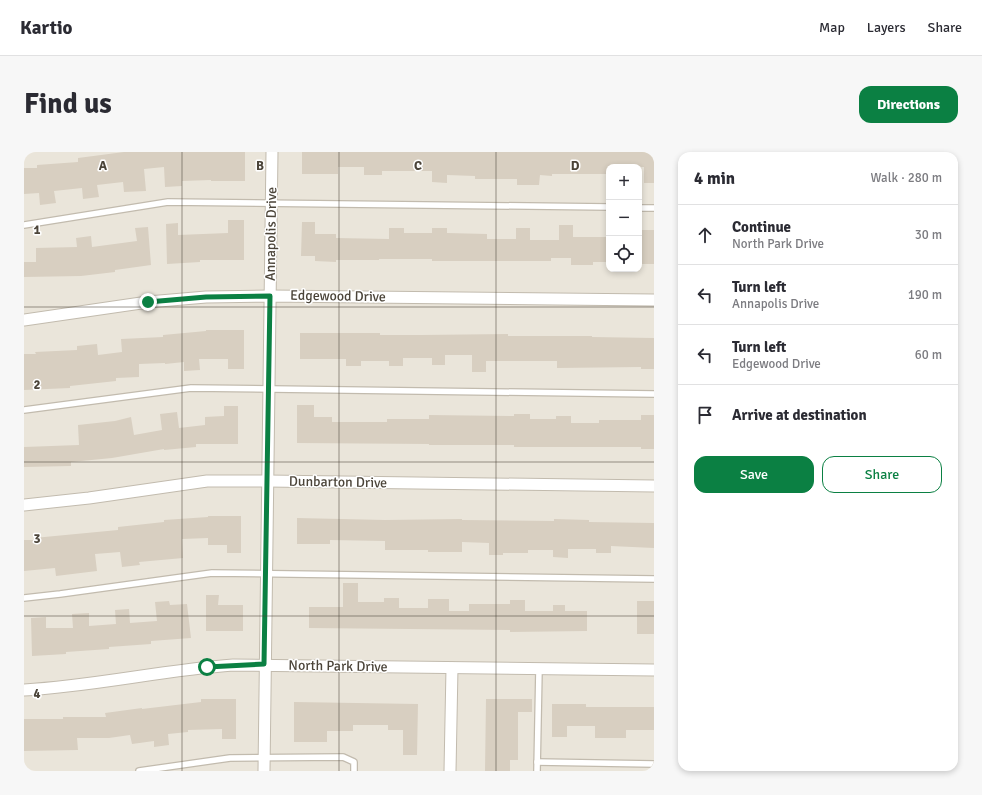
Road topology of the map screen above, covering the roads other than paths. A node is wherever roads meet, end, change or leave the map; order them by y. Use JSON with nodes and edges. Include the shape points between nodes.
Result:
{"nodes":[{"id":1,"x":272,"y":152,"type":"edge"},
{"id":2,"x":271,"y":204,"type":"junction"},
{"id":3,"x":606,"y":207,"type":"edge"},
{"id":4,"x":642,"y":208,"type":"edge"},
{"id":5,"x":654,"y":208,"type":"edge"},
{"id":6,"x":24,"y":225,"type":"edge"},
{"id":7,"x":270,"y":296,"type":"junction"},
{"id":8,"x":654,"y":300,"type":"edge"},
{"id":9,"x":24,"y":320,"type":"edge"},
{"id":10,"x":269,"y":388,"type":"junction"},
{"id":11,"x":654,"y":394,"type":"edge"},
{"id":12,"x":24,"y":410,"type":"edge"},
{"id":13,"x":267,"y":481,"type":"junction"},
{"id":14,"x":654,"y":486,"type":"edge"},
{"id":15,"x":24,"y":505,"type":"edge"},
{"id":16,"x":266,"y":574,"type":"junction"},
{"id":17,"x":654,"y":578,"type":"edge"},
{"id":18,"x":24,"y":598,"type":"edge"},
{"id":19,"x":264,"y":664,"type":"junction"},
{"id":20,"x":452,"y":668,"type":"junction"},
{"id":21,"x":539,"y":669,"type":"junction"},
{"id":22,"x":654,"y":670,"type":"edge"},
{"id":23,"x":24,"y":690,"type":"edge"},
{"id":24,"x":264,"y":758,"type":"junction"},
{"id":25,"x":537,"y":762,"type":"junction"},
{"id":26,"x":654,"y":764,"type":"edge"},
{"id":27,"x":139,"y":771,"type":"edge"},
{"id":28,"x":264,"y":771,"type":"edge"},
{"id":29,"x":354,"y":771,"type":"edge"},
{"id":30,"x":450,"y":771,"type":"edge"},
{"id":31,"x":537,"y":771,"type":"edge"}],
"edges":[{"from":1,"to":2,"type":"street","name":"Annapolis Drive"},
{"from":2,"to":3,"type":"lane"},
{"from":2,"to":6,"type":"lane","via":[[168,202]]},
{"from":2,"to":7,"type":"street","name":"Annapolis Drive"},
{"from":4,"to":5,"type":"lane"},
{"from":7,"to":8,"type":"street","name":"Edgewood Drive"},
{"from":7,"to":9,"type":"street","name":"Edgewood Drive","via":[[199,297]]},
{"from":7,"to":10,"type":"street","name":"Annapolis Drive"},
{"from":10,"to":11,"type":"lane"},
{"from":10,"to":12,"type":"lane","via":[[191,388]]},
{"from":10,"to":13,"type":"street","name":"Annapolis Drive"},
{"from":13,"to":14,"type":"street","name":"Dunbarton Drive"},
{"from":13,"to":15,"type":"street","name":"Dunbarton Drive","via":[[207,481]]},
{"from":13,"to":16,"type":"street","name":"Annapolis Drive"},
{"from":16,"to":17,"type":"lane"},
{"from":16,"to":18,"type":"lane","via":[[212,573]]},
{"from":16,"to":19,"type":"street","name":"Annapolis Drive"},
{"from":19,"to":20,"type":"street","name":"North Park Drive"},
{"from":19,"to":23,"type":"street","name":"North Park Drive","via":[[207,667]]},
{"from":19,"to":24,"type":"street","name":"Annapolis Drive"},
{"from":20,"to":21,"type":"street","name":"North Park Drive"},
{"from":20,"to":30,"type":"street"},
{"from":21,"to":22,"type":"street","name":"North Park Drive"},
{"from":21,"to":25,"type":"lane"},
{"from":24,"to":27,"type":"lane","via":[[230,758]]},
{"from":24,"to":28,"type":"street","name":"Annapolis Drive"},
{"from":24,"to":29,"type":"lane","via":[[343,757],[354,762]]},
{"from":25,"to":26,"type":"lane"},
{"from":25,"to":31,"type":"lane"}]}
